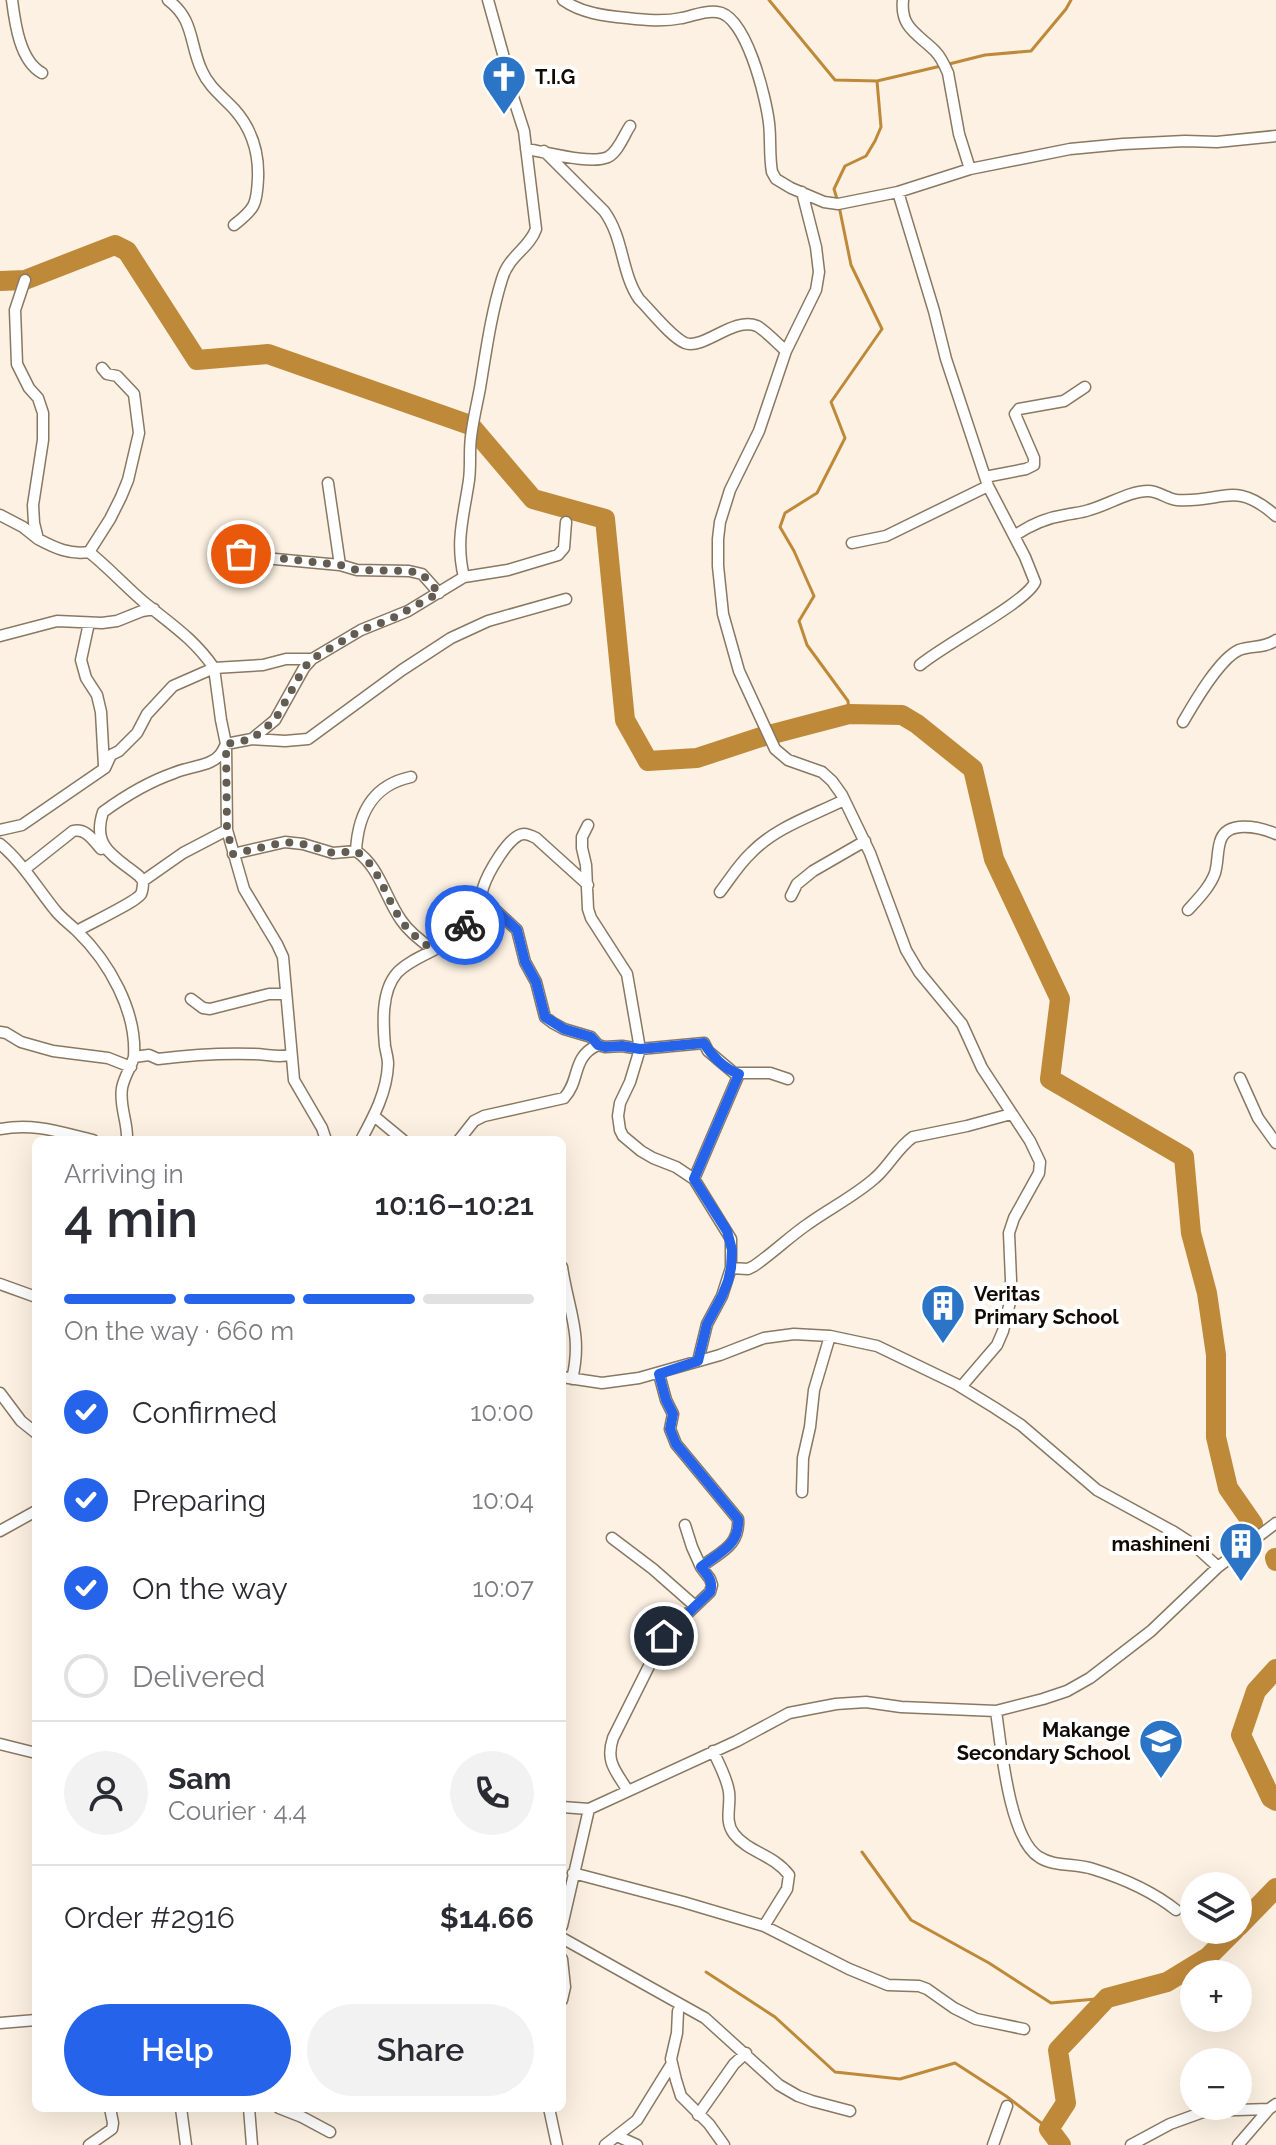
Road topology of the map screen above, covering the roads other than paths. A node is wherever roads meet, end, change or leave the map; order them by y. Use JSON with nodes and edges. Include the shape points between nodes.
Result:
{"nodes":[{"id":1,"x":12,"y":0,"type":"edge"},
{"id":2,"x":168,"y":0,"type":"edge"},
{"id":3,"x":488,"y":0,"type":"edge"},
{"id":4,"x":563,"y":0,"type":"edge"},
{"id":5,"x":903,"y":0,"type":"edge"},
{"id":6,"x":42,"y":73,"type":"dead end"},
{"id":7,"x":630,"y":126,"type":"dead end"},
{"id":8,"x":1276,"y":136,"type":"edge"},
{"id":9,"x":526,"y":149,"type":"junction"},
{"id":10,"x":544,"y":151,"type":"junction"},
{"id":11,"x":970,"y":169,"type":"junction"},
{"id":12,"x":802,"y":192,"type":"junction"},
{"id":13,"x":898,"y":192,"type":"junction"},
{"id":14,"x":234,"y":225,"type":"dead end"},
{"id":15,"x":25,"y":280,"type":"dead end"},
{"id":16,"x":786,"y":351,"type":"junction"},
{"id":17,"x":102,"y":368,"type":"dead end"},
{"id":18,"x":1085,"y":387,"type":"dead end"},
{"id":19,"x":987,"y":482,"type":"junction"},
{"id":20,"x":328,"y":483,"type":"dead end"},
{"id":21,"x":0,"y":515,"type":"edge"},
{"id":22,"x":1276,"y":516,"type":"edge"},
{"id":23,"x":566,"y":522,"type":"dead end"},
{"id":24,"x":1014,"y":536,"type":"junction"},
{"id":25,"x":38,"y":539,"type":"junction"},
{"id":26,"x":852,"y":543,"type":"dead end"},
{"id":27,"x":218,"y":551,"type":"dead end"},
{"id":28,"x":89,"y":552,"type":"junction"},
{"id":29,"x":340,"y":565,"type":"junction"},
{"id":30,"x":464,"y":577,"type":"junction"},
{"id":31,"x":439,"y":593,"type":"junction"},
{"id":32,"x":566,"y":599,"type":"dead end"},
{"id":33,"x":154,"y":609,"type":"junction"},
{"id":34,"x":89,"y":623,"type":"junction"},
{"id":35,"x":0,"y":636,"type":"edge"},
{"id":36,"x":1276,"y":640,"type":"edge"},
{"id":37,"x":312,"y":659,"type":"junction"},
{"id":38,"x":920,"y":665,"type":"dead end"},
{"id":39,"x":214,"y":668,"type":"junction"},
{"id":40,"x":1183,"y":722,"type":"dead end"},
{"id":41,"x":252,"y":739,"type":"junction"},
{"id":42,"x":226,"y":744,"type":"junction"},
{"id":43,"x":105,"y":768,"type":"junction"},
{"id":44,"x":411,"y":777,"type":"dead end"},
{"id":45,"x":844,"y":800,"type":"junction"},
{"id":46,"x":588,"y":825,"type":"dead end"},
{"id":47,"x":0,"y":830,"type":"edge"},
{"id":48,"x":227,"y":830,"type":"junction"},
{"id":49,"x":1276,"y":834,"type":"edge"},
{"id":50,"x":865,"y":841,"type":"junction"},
{"id":51,"x":0,"y":844,"type":"edge"},
{"id":52,"x":107,"y":851,"type":"junction"},
{"id":53,"x":356,"y":851,"type":"junction"},
{"id":54,"x":233,"y":854,"type":"junction"},
{"id":55,"x":25,"y":869,"type":"junction"},
{"id":56,"x":143,"y":881,"type":"junction"},
{"id":57,"x":588,"y":885,"type":"junction"},
{"id":58,"x":720,"y":892,"type":"dead end"},
{"id":59,"x":791,"y":896,"type":"dead end"},
{"id":60,"x":482,"y":901,"type":"junction"},
{"id":61,"x":1188,"y":910,"type":"dead end"},
{"id":62,"x":77,"y":931,"type":"junction"},
{"id":63,"x":434,"y":950,"type":"junction"},
{"id":64,"x":285,"y":994,"type":"junction"},
{"id":65,"x":191,"y":999,"type":"dead end"},
{"id":66,"x":0,"y":1032,"type":"edge"},
{"id":67,"x":598,"y":1045,"type":"junction"},
{"id":68,"x":640,"y":1049,"type":"junction"},
{"id":69,"x":290,"y":1055,"type":"junction"},
{"id":70,"x":132,"y":1062,"type":"junction"},
{"id":71,"x":739,"y":1074,"type":"junction"},
{"id":72,"x":1240,"y":1078,"type":"dead end"},
{"id":73,"x":788,"y":1079,"type":"dead end"},
{"id":74,"x":1011,"y":1114,"type":"junction"},
{"id":75,"x":374,"y":1116,"type":"junction"},
{"id":76,"x":0,"y":1129,"type":"edge"},
{"id":77,"x":77,"y":1136,"type":"edge"},
{"id":78,"x":127,"y":1136,"type":"edge"},
{"id":79,"x":325,"y":1136,"type":"edge"},
{"id":80,"x":363,"y":1136,"type":"edge"},
{"id":81,"x":398,"y":1136,"type":"edge"},
{"id":82,"x":462,"y":1136,"type":"edge"},
{"id":83,"x":1276,"y":1143,"type":"edge"},
{"id":84,"x":694,"y":1179,"type":"junction"},
{"id":85,"x":731,"y":1268,"type":"junction"},
{"id":86,"x":0,"y":1284,"type":"edge"},
{"id":87,"x":566,"y":1286,"type":"edge"},
{"id":88,"x":32,"y":1296,"type":"edge"},
{"id":89,"x":830,"y":1336,"type":"junction"},
{"id":90,"x":566,"y":1338,"type":"edge"},
{"id":91,"x":577,"y":1339,"type":"junction"},
{"id":92,"x":698,"y":1361,"type":"junction"},
{"id":93,"x":659,"y":1374,"type":"junction"},
{"id":94,"x":567,"y":1378,"type":"edge"},
{"id":95,"x":961,"y":1387,"type":"junction"},
{"id":96,"x":0,"y":1393,"type":"edge"},
{"id":97,"x":32,"y":1429,"type":"edge"},
{"id":98,"x":802,"y":1492,"type":"dead end"},
{"id":99,"x":32,"y":1513,"type":"edge"},
{"id":100,"x":1276,"y":1523,"type":"edge"},
{"id":101,"x":685,"y":1525,"type":"dead end"},
{"id":102,"x":0,"y":1531,"type":"edge"},
{"id":103,"x":612,"y":1538,"type":"dead end"},
{"id":104,"x":701,"y":1567,"type":"junction"},
{"id":105,"x":1218,"y":1567,"type":"junction"},
{"id":106,"x":695,"y":1606,"type":"junction"},
{"id":107,"x":996,"y":1711,"type":"junction"},
{"id":108,"x":0,"y":1744,"type":"edge"},
{"id":109,"x":713,"y":1751,"type":"junction"},
{"id":110,"x":32,"y":1752,"type":"edge"},
{"id":111,"x":628,"y":1791,"type":"junction"},
{"id":112,"x":566,"y":1807,"type":"edge"},
{"id":113,"x":589,"y":1809,"type":"junction"},
{"id":114,"x":573,"y":1873,"type":"junction"},
{"id":115,"x":566,"y":1907,"type":"edge"},
{"id":116,"x":1176,"y":1910,"type":"dead end"},
{"id":117,"x":764,"y":1926,"type":"junction"},
{"id":118,"x":566,"y":1940,"type":"edge"},
{"id":119,"x":678,"y":2011,"type":"dead end"},
{"id":120,"x":32,"y":2020,"type":"edge"},
{"id":121,"x":0,"y":2023,"type":"edge"},
{"id":122,"x":1024,"y":2029,"type":"dead end"},
{"id":123,"x":746,"y":2053,"type":"junction"},
{"id":124,"x":671,"y":2065,"type":"junction"},
{"id":125,"x":1007,"y":2106,"type":"dead end"},
{"id":126,"x":1273,"y":2106,"type":"edge"},
{"id":127,"x":850,"y":2111,"type":"dead end"},
{"id":128,"x":110,"y":2112,"type":"edge"},
{"id":129,"x":182,"y":2112,"type":"edge"},
{"id":130,"x":249,"y":2112,"type":"edge"},
{"id":131,"x":289,"y":2112,"type":"edge"},
{"id":132,"x":550,"y":2112,"type":"edge"},
{"id":133,"x":698,"y":2115,"type":"junction"},
{"id":134,"x":330,"y":2132,"type":"dead end"},
{"id":135,"x":617,"y":2136,"type":"junction"},
{"id":136,"x":89,"y":2145,"type":"edge"},
{"id":137,"x":186,"y":2145,"type":"edge"},
{"id":138,"x":252,"y":2145,"type":"edge"},
{"id":139,"x":557,"y":2145,"type":"edge"},
{"id":140,"x":605,"y":2145,"type":"edge"},
{"id":141,"x":637,"y":2145,"type":"edge"},
{"id":142,"x":724,"y":2145,"type":"edge"},
{"id":143,"x":993,"y":2145,"type":"edge"},
{"id":144,"x":1131,"y":2145,"type":"edge"},
{"id":145,"x":1238,"y":2145,"type":"edge"}],
"edges":[{"from":1,"to":6,"type":"street","via":[[27,59]]},
{"from":2,"to":14,"type":"street","via":[[192,32],[203,74],[240,117],[255,144],[255,204]]},
{"from":3,"to":9,"type":"street"},
{"from":4,"to":12,"type":"street","via":[[585,11],[625,18],[664,20],[714,11],[729,17],[750,50],[766,105],[772,172]]},
{"from":5,"to":11,"type":"street","via":[[905,21],[945,65]]},
{"from":7,"to":10,"type":"street","via":[[608,157],[585,159]]},
{"from":8,"to":11,"type":"street","via":[[1102,145]]},
{"from":9,"to":10,"type":"street"},
{"from":9,"to":30,"type":"street","via":[[536,229],[507,264],[487,345],[459,537]]},
{"from":10,"to":16,"type":"street","via":[[612,222],[633,291],[672,333],[694,345],[723,330],[757,326]]},
{"from":11,"to":13,"type":"street"},
{"from":12,"to":13,"type":"street","via":[[838,204]]},
{"from":12,"to":16,"type":"street","via":[[819,272],[816,290]]},
{"from":13,"to":19,"type":"street"},
{"from":15,"to":25,"type":"street","via":[[15,310],[17,364],[43,413],[33,505]]},
{"from":16,"to":45,"type":"street","via":[[759,431],[725,506],[718,566],[739,671],[775,749],[788,760],[822,772]]},
{"from":17,"to":28,"type":"street","via":[[134,394],[139,433],[121,497]]},
{"from":18,"to":19,"type":"street","via":[[1064,401],[1019,409],[1015,414],[1034,465]]},
{"from":19,"to":24,"type":"street"},
{"from":19,"to":26,"type":"street","via":[[886,536]]},
{"from":20,"to":29,"type":"street"},
{"from":21,"to":25,"type":"street"},
{"from":22,"to":24,"type":"street","via":[[1248,496],[1174,500],[1149,491],[1031,524]]},
{"from":23,"to":30,"type":"street","via":[[564,548],[558,555]]},
{"from":24,"to":38,"type":"street","via":[[1033,575],[1032,589]]},
{"from":25,"to":28,"type":"street","via":[[67,552]]},
{"from":27,"to":29,"type":"street"},
{"from":28,"to":33,"type":"street"},
{"from":29,"to":31,"type":"street","via":[[422,574]]},
{"from":30,"to":31,"type":"street"},
{"from":31,"to":37,"type":"street"},
{"from":32,"to":41,"type":"street","via":[[488,621],[451,638],[308,739]]},
{"from":33,"to":34,"type":"street"},
{"from":33,"to":39,"type":"street"},
{"from":34,"to":35,"type":"street","via":[[57,621]]},
{"from":34,"to":43,"type":"street","via":[[81,660],[101,712]]},
{"from":36,"to":40,"type":"street","via":[[1239,650],[1226,661]]},
{"from":37,"to":39,"type":"street"},
{"from":37,"to":41,"type":"street","via":[[275,720]]},
{"from":39,"to":42,"type":"street"},
{"from":39,"to":43,"type":"street","via":[[162,696]]},
{"from":41,"to":42,"type":"street"},
{"from":42,"to":48,"type":"street"},
{"from":42,"to":52,"type":"street","via":[[214,760],[153,781],[103,812],[99,828]]},
{"from":43,"to":47,"type":"street","via":[[22,825]]},
{"from":44,"to":53,"type":"street","via":[[394,780],[371,801],[357,830]]},
{"from":45,"to":50,"type":"street"},
{"from":45,"to":58,"type":"street","via":[[767,839]]},
{"from":46,"to":57,"type":"street","via":[[582,848]]},
{"from":48,"to":54,"type":"street"},
{"from":48,"to":56,"type":"street"},
{"from":49,"to":61,"type":"street","via":[[1252,828],[1224,832],[1216,872]]},
{"from":50,"to":59,"type":"street","via":[[813,871]]},
{"from":50,"to":74,"type":"street","via":[[906,950],[962,1024]]},
{"from":51,"to":55,"type":"street"},
{"from":52,"to":55,"type":"street","via":[[85,832],[73,831]]},
{"from":52,"to":56,"type":"street"},
{"from":53,"to":54,"type":"street","via":[[333,853],[285,842]]},
{"from":53,"to":63,"type":"street","via":[[376,873],[401,921]]},
{"from":54,"to":64,"type":"street","via":[[244,889],[283,957]]},
{"from":55,"to":62,"type":"street","via":[[57,914]]},
{"from":56,"to":62,"type":"street","via":[[138,898]]},
{"from":57,"to":60,"type":"street","via":[[536,838],[520,834],[510,841],[483,887]]},
{"from":57,"to":68,"type":"street","via":[[591,918],[627,974]]},
{"from":60,"to":63,"type":"street","via":[[459,931]]},
{"from":60,"to":67,"type":"street","via":[[517,930],[545,1017]]},
{"from":62,"to":70,"type":"street","via":[[121,996],[131,1025]]},
{"from":63,"to":75,"type":"street","via":[[397,973],[391,985],[385,1009],[386,1085]]},
{"from":64,"to":65,"type":"street","via":[[210,1009]]},
{"from":64,"to":69,"type":"street"},
{"from":66,"to":70,"type":"street","via":[[53,1051]]},
{"from":67,"to":68,"type":"street"},
{"from":67,"to":82,"type":"street","via":[[585,1052],[564,1098],[484,1116]]},
{"from":68,"to":71,"type":"street","via":[[704,1043]]},
{"from":68,"to":84,"type":"street","via":[[620,1103],[620,1130],[641,1151]]},
{"from":69,"to":70,"type":"street","via":[[149,1055]]},
{"from":69,"to":79,"type":"street","via":[[294,1080]]},
{"from":70,"to":78,"type":"street","via":[[122,1087]]},
{"from":71,"to":73,"type":"street","via":[[761,1072]]},
{"from":71,"to":84,"type":"street"},
{"from":72,"to":83,"type":"street"},
{"from":74,"to":85,"type":"street","via":[[913,1137],[856,1193],[754,1266]]},
{"from":74,"to":95,"type":"street","via":[[1040,1162],[1039,1173],[1009,1233],[1010,1302],[1003,1331]]},
{"from":75,"to":80,"type":"street"},
{"from":75,"to":81,"type":"street"},
{"from":76,"to":77,"type":"street","via":[[42,1127]]},
{"from":84,"to":85,"type":"street","via":[[731,1239]]},
{"from":85,"to":92,"type":"street"},
{"from":86,"to":88,"type":"street"},
{"from":87,"to":91,"type":"street"},
{"from":89,"to":92,"type":"street","via":[[764,1338]]},
{"from":89,"to":95,"type":"street","via":[[877,1346]]},
{"from":89,"to":98,"type":"street","via":[[814,1390]]},
{"from":90,"to":91,"type":"street"},
{"from":91,"to":94,"type":"street","via":[[576,1363]]},
{"from":92,"to":93,"type":"street"},
{"from":93,"to":94,"type":"street","via":[[602,1383]]},
{"from":93,"to":104,"type":"street","via":[[673,1414],[670,1429],[676,1444],[738,1519],[735,1541]]},
{"from":95,"to":105,"type":"street","via":[[1021,1425],[1097,1490],[1174,1532]]},
{"from":96,"to":97,"type":"street"},
{"from":99,"to":102,"type":"street"},
{"from":100,"to":105,"type":"street"},
{"from":101,"to":104,"type":"street"},
{"from":103,"to":106,"type":"street"},
{"from":104,"to":106,"type":"street","via":[[712,1585]]},
{"from":105,"to":107,"type":"street","via":[[1151,1631],[1090,1678],[1067,1691]]},
{"from":106,"to":111,"type":"street","via":[[664,1636],[613,1738],[611,1764]]},
{"from":107,"to":109,"type":"street","via":[[836,1704],[789,1713]]},
{"from":107,"to":116,"type":"street","via":[[1016,1823],[1029,1848],[1051,1862],[1091,1868],[1159,1896]]},
{"from":108,"to":110,"type":"street"},
{"from":109,"to":111,"type":"street"},
{"from":109,"to":117,"type":"street","via":[[729,1789],[727,1820],[733,1833],[789,1875],[787,1889]]},
{"from":111,"to":113,"type":"street"},
{"from":112,"to":113,"type":"street"},
{"from":113,"to":114,"type":"street"},
{"from":114,"to":115,"type":"street"},
{"from":114,"to":117,"type":"street"},
{"from":117,"to":122,"type":"street","via":[[888,1985],[919,1986],[976,2019]]},
{"from":118,"to":123,"type":"street","via":[[705,2018]]},
{"from":119,"to":124,"type":"street"},
{"from":120,"to":121,"type":"street"},
{"from":123,"to":127,"type":"street","via":[[798,2096]]},
{"from":123,"to":133,"type":"street"},
{"from":124,"to":133,"type":"street","via":[[681,2096]]},
{"from":124,"to":135,"type":"street","via":[[637,2120]]},
{"from":125,"to":143,"type":"street"},
{"from":126,"to":144,"type":"street","via":[[1206,2111]]},
{"from":126,"to":145,"type":"street"},
{"from":128,"to":136,"type":"street","via":[[112,2129]]},
{"from":129,"to":137,"type":"street"},
{"from":130,"to":138,"type":"street"},
{"from":131,"to":134,"type":"street"},
{"from":132,"to":139,"type":"street"},
{"from":133,"to":142,"type":"street"},
{"from":135,"to":140,"type":"street"},
{"from":135,"to":141,"type":"street"}]}
